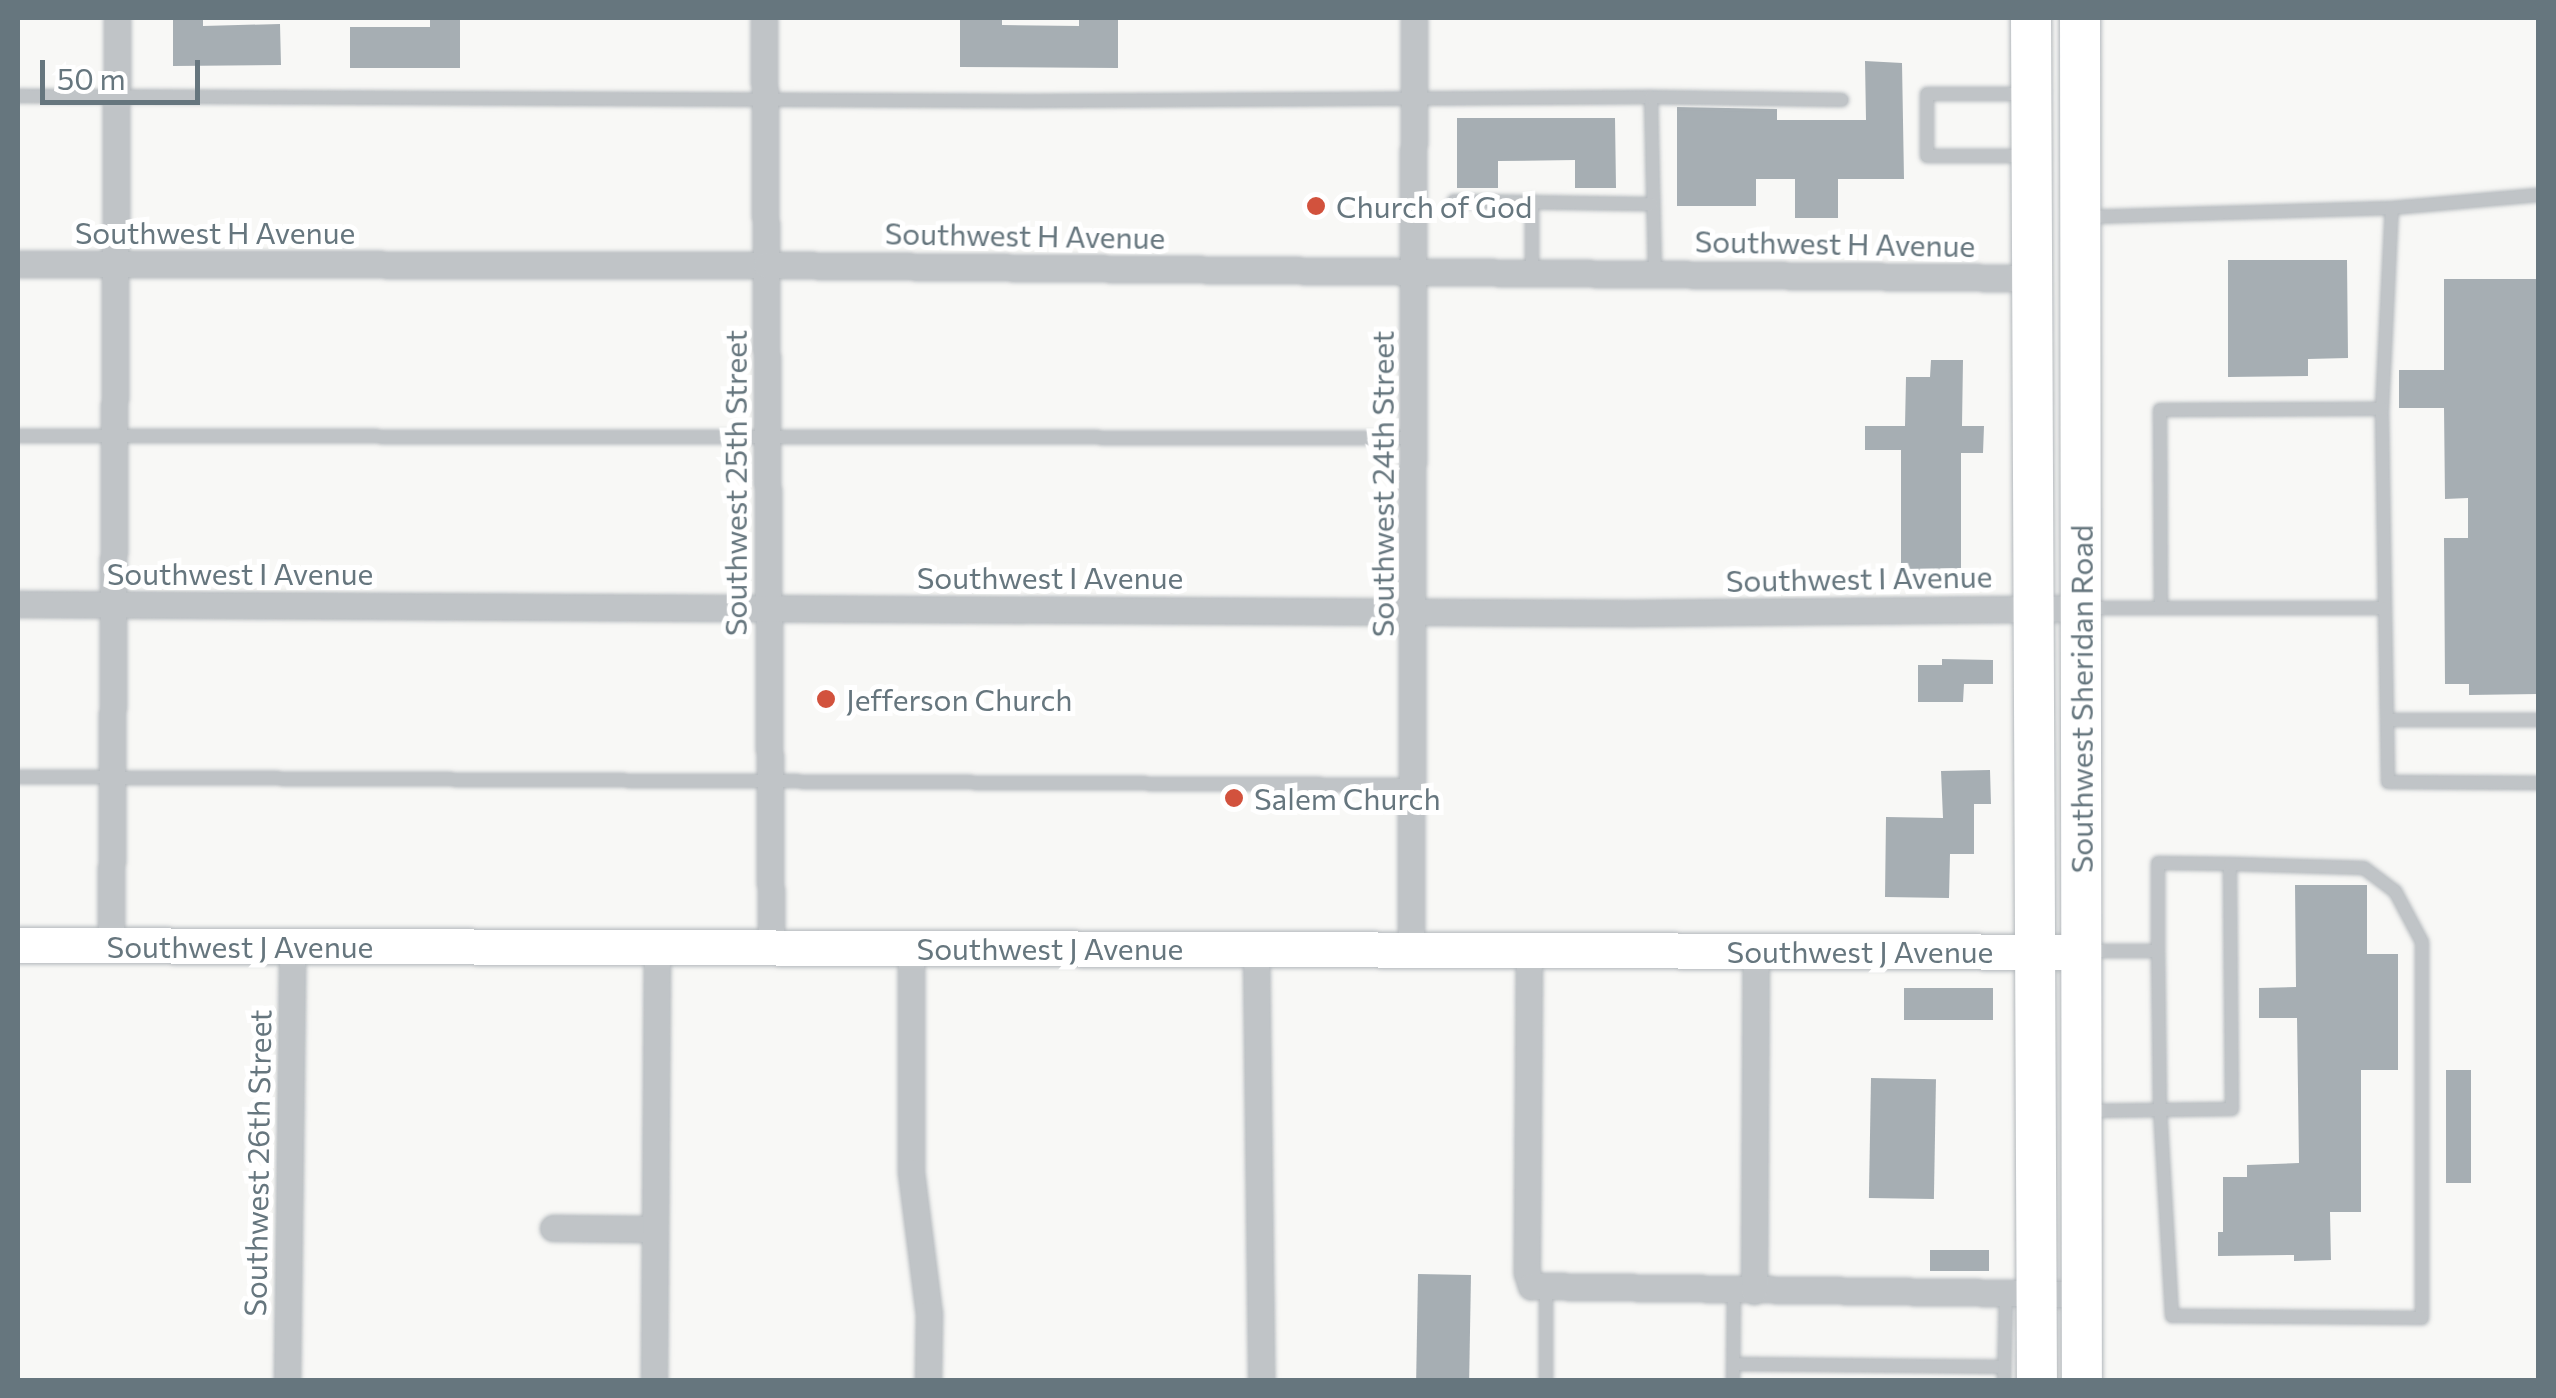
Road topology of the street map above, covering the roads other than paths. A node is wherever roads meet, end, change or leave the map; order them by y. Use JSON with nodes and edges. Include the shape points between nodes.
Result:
{"nodes":[{"id":1,"x":117,"y":18,"type":"edge"},
{"id":2,"x":764,"y":18,"type":"edge"},
{"id":3,"x":1414,"y":18,"type":"edge"},
{"id":4,"x":2031,"y":18,"type":"edge"},
{"id":5,"x":2080,"y":18,"type":"edge"},
{"id":6,"x":2031,"y":94,"type":"junction"},
{"id":7,"x":1414,"y":95,"type":"junction"},
{"id":8,"x":18,"y":96,"type":"edge"},
{"id":9,"x":116,"y":97,"type":"junction"},
{"id":10,"x":1651,"y":97,"type":"junction"},
{"id":11,"x":764,"y":100,"type":"junction"},
{"id":12,"x":1842,"y":100,"type":"dead end"},
{"id":13,"x":2032,"y":156,"type":"junction"},
{"id":14,"x":2538,"y":196,"type":"edge"},
{"id":15,"x":1454,"y":201,"type":"dead end"},
{"id":16,"x":1532,"y":202,"type":"junction"},
{"id":17,"x":1652,"y":204,"type":"junction"},
{"id":18,"x":2392,"y":208,"type":"junction"},
{"id":19,"x":2080,"y":217,"type":"junction"},
{"id":20,"x":18,"y":264,"type":"edge"},
{"id":21,"x":115,"y":265,"type":"junction"},
{"id":22,"x":766,"y":265,"type":"junction"},
{"id":23,"x":1414,"y":271,"type":"junction"},
{"id":24,"x":1532,"y":272,"type":"junction"},
{"id":25,"x":1655,"y":274,"type":"junction"},
{"id":26,"x":2032,"y":278,"type":"junction"},
{"id":27,"x":2382,"y":409,"type":"junction"},
{"id":28,"x":18,"y":436,"type":"edge"},
{"id":29,"x":114,"y":438,"type":"junction"},
{"id":30,"x":767,"y":438,"type":"junction"},
{"id":31,"x":1415,"y":438,"type":"junction"},
{"id":32,"x":18,"y":604,"type":"edge"},
{"id":33,"x":113,"y":604,"type":"junction"},
{"id":34,"x":768,"y":608,"type":"junction"},
{"id":35,"x":2081,"y":608,"type":"junction"},
{"id":36,"x":2160,"y":608,"type":"junction"},
{"id":37,"x":2385,"y":608,"type":"junction"},
{"id":38,"x":2034,"y":609,"type":"junction"},
{"id":39,"x":1415,"y":612,"type":"junction"},
{"id":40,"x":2387,"y":720,"type":"junction"},
{"id":41,"x":2538,"y":720,"type":"edge"},
{"id":42,"x":18,"y":777,"type":"edge"},
{"id":43,"x":112,"y":778,"type":"junction"},
{"id":44,"x":770,"y":780,"type":"junction"},
{"id":45,"x":2538,"y":783,"type":"edge"},
{"id":46,"x":1411,"y":785,"type":"junction"},
{"id":47,"x":2230,"y":864,"type":"junction"},
{"id":48,"x":18,"y":945,"type":"edge"},
{"id":49,"x":111,"y":946,"type":"junction"},
{"id":50,"x":292,"y":946,"type":"junction"},
{"id":51,"x":656,"y":947,"type":"junction"},
{"id":52,"x":771,"y":948,"type":"junction"},
{"id":53,"x":911,"y":948,"type":"junction"},
{"id":54,"x":1256,"y":949,"type":"junction"},
{"id":55,"x":1411,"y":950,"type":"junction"},
{"id":56,"x":1529,"y":950,"type":"junction"},
{"id":57,"x":1756,"y":950,"type":"junction"},
{"id":58,"x":2036,"y":951,"type":"junction"},
{"id":59,"x":2158,"y":951,"type":"junction"},
{"id":60,"x":2082,"y":952,"type":"junction"},
{"id":61,"x":2160,"y":1110,"type":"junction"},
{"id":62,"x":2083,"y":1111,"type":"junction"},
{"id":63,"x":553,"y":1228,"type":"dead end"},
{"id":64,"x":655,"y":1228,"type":"junction"},
{"id":65,"x":1546,"y":1289,"type":"junction"},
{"id":66,"x":1744,"y":1290,"type":"junction"},
{"id":67,"x":2021,"y":1294,"type":"junction"},
{"id":68,"x":2082,"y":1294,"type":"junction"},
{"id":69,"x":1734,"y":1364,"type":"junction"},
{"id":70,"x":2015,"y":1376,"type":"edge"},
{"id":71,"x":287,"y":1380,"type":"edge"},
{"id":72,"x":654,"y":1380,"type":"edge"},
{"id":73,"x":928,"y":1380,"type":"edge"},
{"id":74,"x":1261,"y":1380,"type":"edge"},
{"id":75,"x":1546,"y":1380,"type":"edge"},
{"id":76,"x":1734,"y":1380,"type":"edge"},
{"id":77,"x":2082,"y":1380,"type":"edge"}],
"edges":[{"from":1,"to":9,"type":"street"},
{"from":2,"to":11,"type":"street","name":"Southwest 25th Street"},
{"from":3,"to":7,"type":"street","name":"Southwest 24th Street"},
{"from":4,"to":6,"type":"main road","name":"Southwest Sheridan Road"},
{"from":5,"to":19,"type":"main road","name":"Southwest Sheridan Road"},
{"from":6,"to":13,"type":"main road","name":"Southwest Sheridan Road"},
{"from":6,"to":13,"type":"lane","via":[[1927,94],[1927,156]]},
{"from":7,"to":10,"type":"lane"},
{"from":7,"to":11,"type":"lane"},
{"from":7,"to":23,"type":"street","name":"Southwest 24th Street"},
{"from":8,"to":9,"type":"lane"},
{"from":9,"to":11,"type":"lane"},
{"from":9,"to":21,"type":"street"},
{"from":10,"to":12,"type":"lane"},
{"from":10,"to":17,"type":"lane"},
{"from":11,"to":22,"type":"street","name":"Southwest 25th Street"},
{"from":13,"to":26,"type":"main road","name":"Southwest Sheridan Road"},
{"from":14,"to":18,"type":"lane"},
{"from":15,"to":16,"type":"lane"},
{"from":16,"to":17,"type":"lane"},
{"from":16,"to":24,"type":"lane"},
{"from":17,"to":25,"type":"lane"},
{"from":18,"to":19,"type":"lane"},
{"from":18,"to":27,"type":"lane"},
{"from":19,"to":35,"type":"main road","name":"Southwest Sheridan Road"},
{"from":20,"to":21,"type":"street","name":"Southwest H Avenue"},
{"from":21,"to":22,"type":"street","name":"Southwest H Avenue"},
{"from":21,"to":29,"type":"street"},
{"from":22,"to":23,"type":"street","name":"Southwest H Avenue"},
{"from":22,"to":30,"type":"street","name":"Southwest 25th Street"},
{"from":23,"to":24,"type":"street","name":"Southwest H Avenue"},
{"from":23,"to":31,"type":"street","name":"Southwest 24th Street"},
{"from":24,"to":25,"type":"street","name":"Southwest H Avenue"},
{"from":25,"to":26,"type":"street","name":"Southwest H Avenue"},
{"from":26,"to":38,"type":"main road","name":"Southwest Sheridan Road"},
{"from":27,"to":36,"type":"lane","via":[[2160,410]]},
{"from":27,"to":37,"type":"lane"},
{"from":28,"to":29,"type":"lane"},
{"from":29,"to":30,"type":"lane"},
{"from":29,"to":33,"type":"street"},
{"from":30,"to":31,"type":"lane"},
{"from":30,"to":34,"type":"street","name":"Southwest 25th Street"},
{"from":31,"to":39,"type":"street","name":"Southwest 24th Street"},
{"from":32,"to":33,"type":"street","name":"Southwest I Avenue"},
{"from":33,"to":34,"type":"street","name":"Southwest I Avenue"},
{"from":33,"to":43,"type":"street"},
{"from":34,"to":39,"type":"street","name":"Southwest I Avenue"},
{"from":34,"to":44,"type":"street","name":"Southwest 25th Street"},
{"from":35,"to":36,"type":"lane"},
{"from":35,"to":38,"type":"street","name":"Southwest I Avenue"},
{"from":35,"to":60,"type":"main road","name":"Southwest Sheridan Road"},
{"from":36,"to":37,"type":"lane"},
{"from":37,"to":40,"type":"lane"},
{"from":38,"to":39,"type":"street","name":"Southwest I Avenue"},
{"from":38,"to":58,"type":"main road","name":"Southwest Sheridan Road"},
{"from":39,"to":46,"type":"street","name":"Southwest 24th Street"},
{"from":40,"to":41,"type":"lane"},
{"from":40,"to":45,"type":"lane","via":[[2388,782]]},
{"from":42,"to":43,"type":"lane"},
{"from":43,"to":44,"type":"lane"},
{"from":43,"to":49,"type":"street"},
{"from":44,"to":46,"type":"lane"},
{"from":44,"to":52,"type":"street","name":"Southwest 25th Street"},
{"from":46,"to":55,"type":"street","name":"Southwest 24th Street"},
{"from":47,"to":59,"type":"lane","via":[[2158,864]]},
{"from":47,"to":61,"type":"lane","via":[[2232,1109]]},
{"from":47,"to":61,"type":"lane","via":[[2364,868],[2395,891],[2422,942],[2422,1318],[2172,1316]]},
{"from":48,"to":49,"type":"street","name":"Southwest J Avenue"},
{"from":49,"to":50,"type":"street","name":"Southwest J Avenue"},
{"from":50,"to":51,"type":"street","name":"Southwest J Avenue"},
{"from":50,"to":71,"type":"street","name":"Southwest 26th Street"},
{"from":51,"to":52,"type":"street","name":"Southwest J Avenue"},
{"from":51,"to":64,"type":"street"},
{"from":52,"to":53,"type":"street","name":"Southwest J Avenue"},
{"from":53,"to":54,"type":"street","name":"Southwest J Avenue"},
{"from":53,"to":73,"type":"street","via":[[911,1172],[930,1314]]},
{"from":54,"to":55,"type":"street","name":"Southwest J Avenue"},
{"from":54,"to":74,"type":"street"},
{"from":55,"to":56,"type":"street","name":"Southwest J Avenue"},
{"from":56,"to":57,"type":"street","name":"Southwest J Avenue"},
{"from":56,"to":65,"type":"street","via":[[1527,1272],[1532,1286]]},
{"from":57,"to":58,"type":"street","name":"Southwest J Avenue"},
{"from":57,"to":66,"type":"street"},
{"from":58,"to":60,"type":"street","name":"Southwest J Avenue"},
{"from":58,"to":67,"type":"main road","name":"Southwest Sheridan Road"},
{"from":59,"to":60,"type":"lane"},
{"from":59,"to":61,"type":"lane"},
{"from":60,"to":62,"type":"main road","name":"Southwest Sheridan Road"},
{"from":61,"to":62,"type":"lane"},
{"from":62,"to":68,"type":"main road","name":"Southwest Sheridan Road"},
{"from":63,"to":64,"type":"street"},
{"from":64,"to":72,"type":"street"},
{"from":65,"to":66,"type":"street"},
{"from":65,"to":75,"type":"lane"},
{"from":66,"to":67,"type":"street"},
{"from":66,"to":69,"type":"lane"},
{"from":67,"to":68,"type":"street"},
{"from":67,"to":70,"type":"main road","name":"Southwest Sheridan Road"},
{"from":68,"to":77,"type":"main road","name":"Southwest Sheridan Road"},
{"from":69,"to":70,"type":"lane"},
{"from":69,"to":76,"type":"lane"}]}
